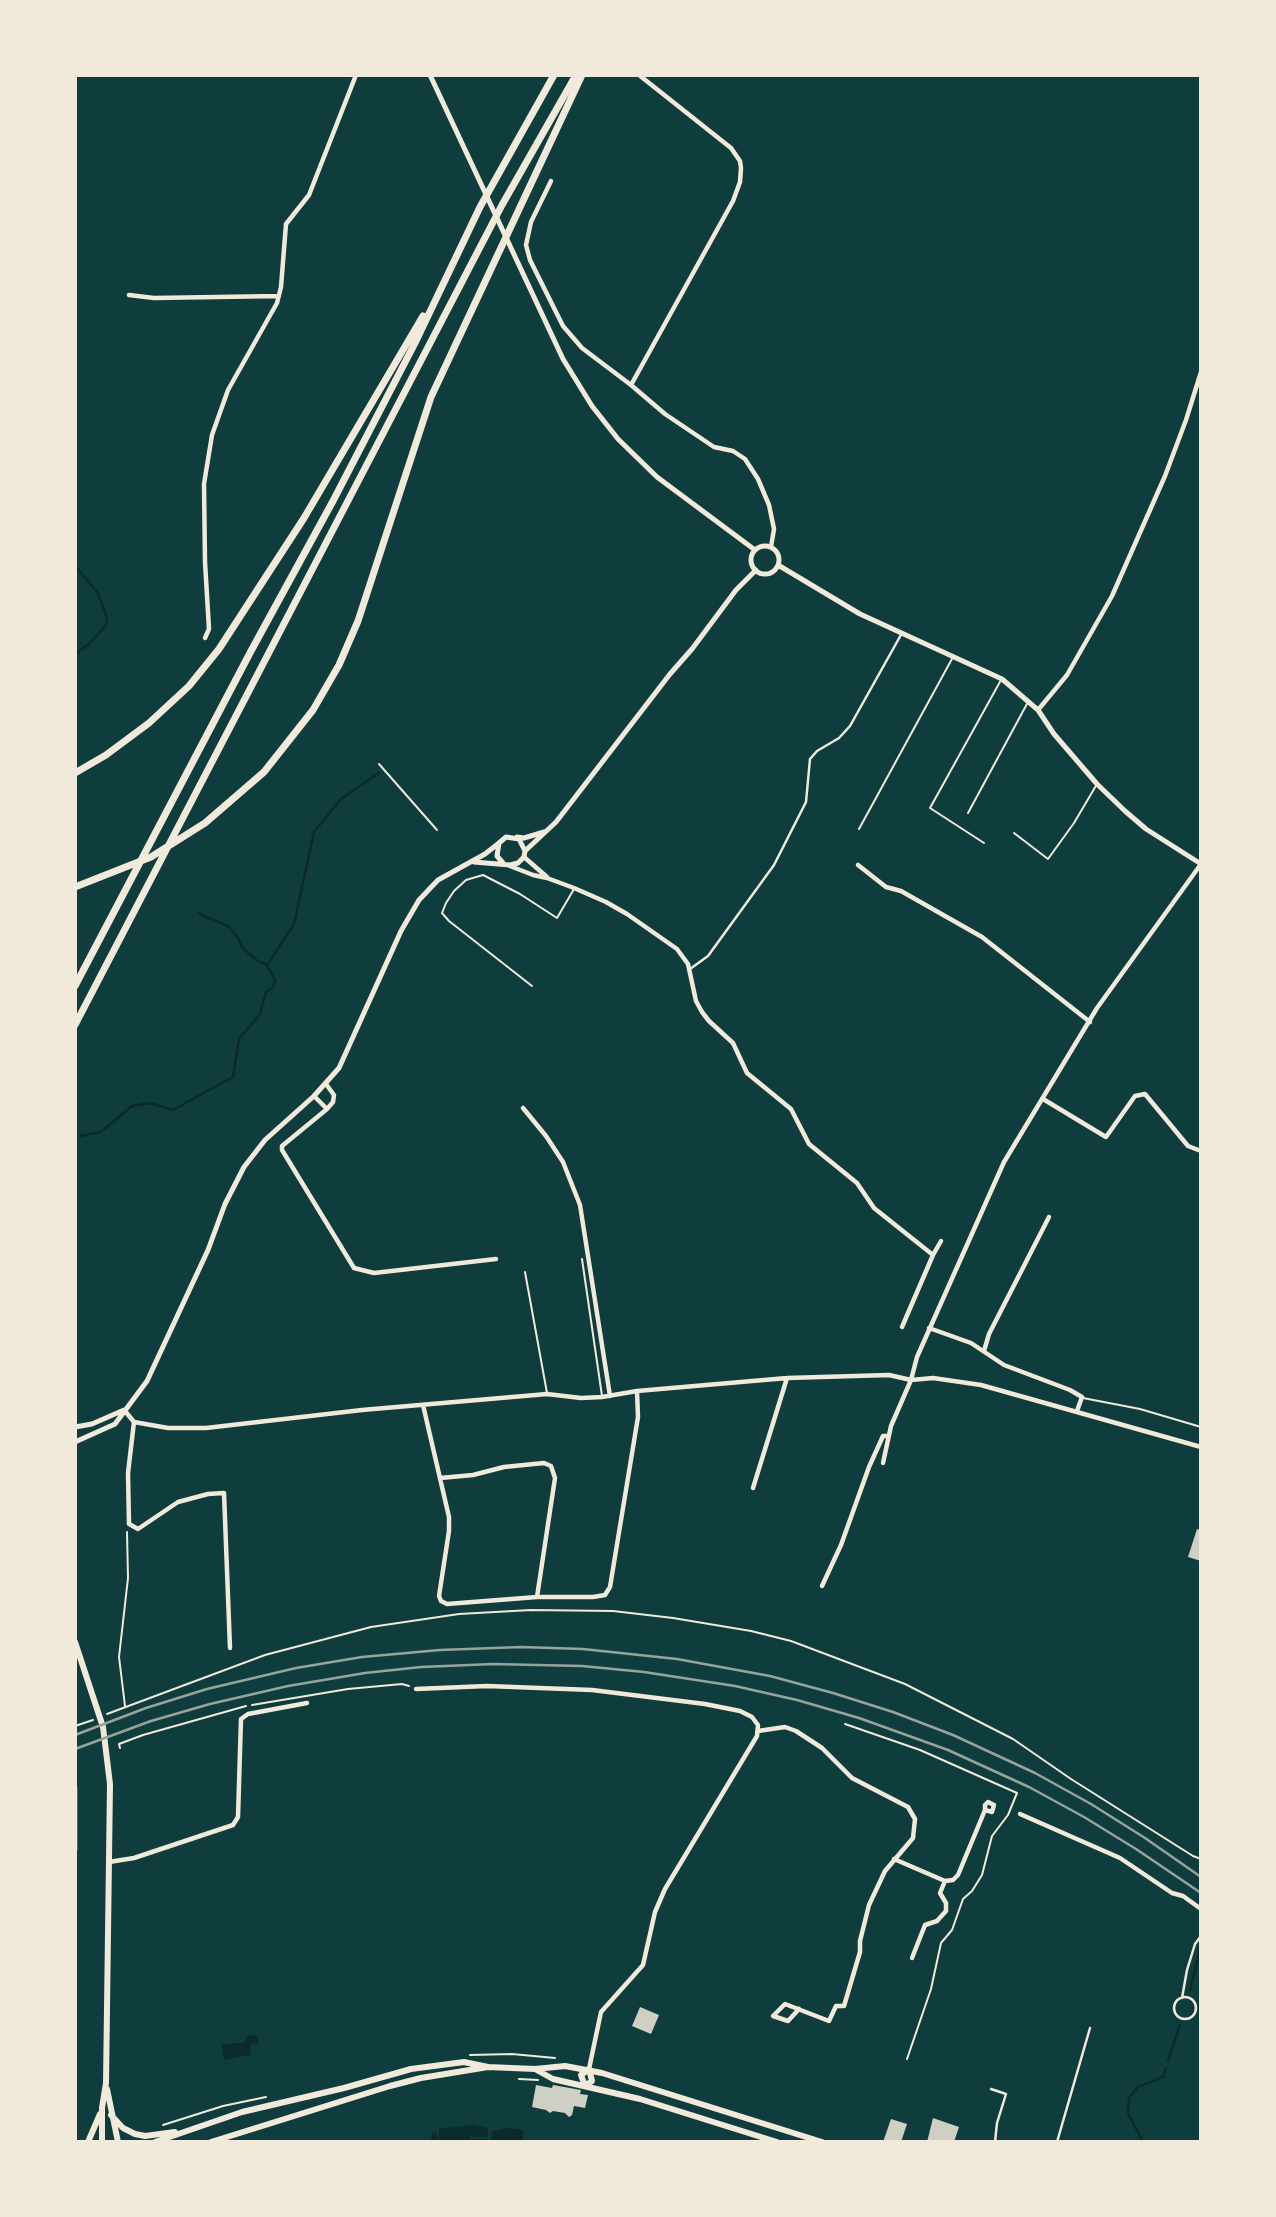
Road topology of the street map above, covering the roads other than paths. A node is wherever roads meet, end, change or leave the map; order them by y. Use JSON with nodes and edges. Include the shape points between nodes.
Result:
{"nodes":[{"id":1,"x":356,"y":75,"type":"edge"},
{"id":2,"x":430,"y":75,"type":"edge"},
{"id":3,"x":554,"y":75,"type":"edge"},
{"id":4,"x":576,"y":75,"type":"edge"},
{"id":5,"x":582,"y":75,"type":"edge"},
{"id":6,"x":639,"y":75,"type":"edge"},
{"id":7,"x":551,"y":181,"type":"dead end"},
{"id":8,"x":452,"y":263,"type":"junction"},
{"id":9,"x":128,"y":295,"type":"dead end"},
{"id":10,"x":279,"y":296,"type":"junction"},
{"id":11,"x":1201,"y":372,"type":"edge"},
{"id":12,"x":631,"y":385,"type":"junction"},
{"id":13,"x":771,"y":547,"type":"junction"},
{"id":14,"x":755,"y":550,"type":"junction"},
{"id":15,"x":778,"y":565,"type":"junction"},
{"id":16,"x":756,"y":570,"type":"junction"},
{"id":17,"x":902,"y":633,"type":"junction"},
{"id":18,"x":205,"y":638,"type":"dead end"},
{"id":19,"x":954,"y":656,"type":"junction"},
{"id":20,"x":1002,"y":679,"type":"junction"},
{"id":21,"x":1029,"y":701,"type":"junction"},
{"id":22,"x":1038,"y":710,"type":"junction"},
{"id":23,"x":75,"y":772,"type":"edge"},
{"id":24,"x":1097,"y":783,"type":"junction"},
{"id":25,"x":968,"y":813,"type":"dead end"},
{"id":26,"x":859,"y":829,"type":"dead end"},
{"id":27,"x":547,"y":830,"type":"junction"},
{"id":28,"x":1014,"y":833,"type":"dead end"},
{"id":29,"x":515,"y":837,"type":"junction"},
{"id":30,"x":499,"y":843,"type":"junction"},
{"id":31,"x":985,"y":843,"type":"dead end"},
{"id":32,"x":524,"y":854,"type":"junction"},
{"id":33,"x":471,"y":862,"type":"junction"},
{"id":34,"x":503,"y":863,"type":"junction"},
{"id":35,"x":1201,"y":864,"type":"edge"},
{"id":36,"x":859,"y":865,"type":"dead end"},
{"id":37,"x":510,"y":866,"type":"junction"},
{"id":38,"x":547,"y":878,"type":"junction"},
{"id":39,"x":75,"y":887,"type":"edge"},
{"id":40,"x":574,"y":888,"type":"junction"},
{"id":41,"x":690,"y":969,"type":"junction"},
{"id":42,"x":75,"y":986,"type":"edge"},
{"id":43,"x":532,"y":986,"type":"dead end"},
{"id":44,"x":1090,"y":1022,"type":"junction"},
{"id":45,"x":75,"y":1025,"type":"edge"},
{"id":46,"x":326,"y":1084,"type":"junction"},
{"id":47,"x":314,"y":1096,"type":"junction"},
{"id":48,"x":1043,"y":1099,"type":"junction"},
{"id":49,"x":523,"y":1108,"type":"dead end"},
{"id":50,"x":327,"y":1109,"type":"junction"},
{"id":51,"x":1201,"y":1151,"type":"edge"},
{"id":52,"x":1049,"y":1217,"type":"dead end"},
{"id":53,"x":941,"y":1241,"type":"dead end"},
{"id":54,"x":933,"y":1255,"type":"junction"},
{"id":55,"x":496,"y":1259,"type":"dead end"},
{"id":56,"x":582,"y":1259,"type":"dead end"},
{"id":57,"x":525,"y":1272,"type":"dead end"},
{"id":58,"x":902,"y":1326,"type":"dead end"},
{"id":59,"x":929,"y":1328,"type":"junction"},
{"id":60,"x":984,"y":1351,"type":"junction"},
{"id":61,"x":787,"y":1378,"type":"junction"},
{"id":62,"x":911,"y":1380,"type":"junction"},
{"id":63,"x":637,"y":1391,"type":"junction"},
{"id":64,"x":547,"y":1394,"type":"junction"},
{"id":65,"x":610,"y":1396,"type":"junction"},
{"id":66,"x":602,"y":1397,"type":"junction"},
{"id":67,"x":1082,"y":1397,"type":"junction"},
{"id":68,"x":423,"y":1405,"type":"junction"},
{"id":69,"x":124,"y":1410,"type":"junction"},
{"id":70,"x":1077,"y":1410,"type":"junction"},
{"id":71,"x":134,"y":1422,"type":"junction"},
{"id":72,"x":75,"y":1427,"type":"edge"},
{"id":73,"x":1201,"y":1427,"type":"edge"},
{"id":74,"x":888,"y":1436,"type":"junction"},
{"id":75,"x":75,"y":1442,"type":"edge"},
{"id":76,"x":1201,"y":1447,"type":"edge"},
{"id":77,"x":883,"y":1463,"type":"dead end"},
{"id":78,"x":440,"y":1478,"type":"junction"},
{"id":79,"x":753,"y":1488,"type":"dead end"},
{"id":80,"x":822,"y":1586,"type":"dead end"},
{"id":81,"x":537,"y":1597,"type":"junction"},
{"id":82,"x":75,"y":1642,"type":"edge"},
{"id":83,"x":230,"y":1648,"type":"dead end"},
{"id":84,"x":416,"y":1689,"type":"dead end"},
{"id":85,"x":307,"y":1703,"type":"dead end"},
{"id":86,"x":758,"y":1731,"type":"junction"},
{"id":87,"x":75,"y":1787,"type":"edge"},
{"id":88,"x":985,"y":1810,"type":"dead end"},
{"id":89,"x":1020,"y":1814,"type":"dead end"},
{"id":90,"x":75,"y":1850,"type":"edge"},
{"id":91,"x":894,"y":1859,"type":"junction"},
{"id":92,"x":108,"y":1862,"type":"junction"},
{"id":93,"x":945,"y":1881,"type":"junction"},
{"id":94,"x":1201,"y":1909,"type":"edge"},
{"id":95,"x":1201,"y":1936,"type":"edge"},
{"id":96,"x":912,"y":1958,"type":"dead end"},
{"id":97,"x":1182,"y":1998,"type":"junction"},
{"id":98,"x":799,"y":2009,"type":"junction"},
{"id":99,"x":1090,"y":2028,"type":"dead end"},
{"id":100,"x":488,"y":2067,"type":"junction"},
{"id":101,"x":535,"y":2069,"type":"junction"},
{"id":102,"x":589,"y":2069,"type":"junction"},
{"id":103,"x":106,"y":2083,"type":"junction"},
{"id":104,"x":585,"y":2086,"type":"junction"},
{"id":105,"x":991,"y":2089,"type":"dead end"},
{"id":106,"x":102,"y":2109,"type":"junction"},
{"id":107,"x":111,"y":2115,"type":"junction"},
{"id":108,"x":185,"y":2131,"type":"junction"},
{"id":109,"x":88,"y":2142,"type":"edge"},
{"id":110,"x":102,"y":2142,"type":"edge"},
{"id":111,"x":118,"y":2142,"type":"edge"},
{"id":112,"x":155,"y":2142,"type":"edge"},
{"id":113,"x":211,"y":2142,"type":"edge"},
{"id":114,"x":777,"y":2142,"type":"edge"},
{"id":115,"x":822,"y":2142,"type":"edge"},
{"id":116,"x":995,"y":2142,"type":"edge"},
{"id":117,"x":1057,"y":2142,"type":"edge"}],
"edges":[{"from":1,"to":10,"type":"street","via":[[309,195],[286,224]]},
{"from":2,"to":14,"type":"street","via":[[563,359],[592,406],[657,477]]},
{"from":3,"to":8,"type":"highway"},
{"from":4,"to":45,"type":"highway","via":[[502,205]]},
{"from":5,"to":39,"type":"highway","via":[[431,397],[358,621],[313,710],[264,772],[205,823],[150,857]]},
{"from":6,"to":12,"type":"street","via":[[731,148],[741,168],[733,201]]},
{"from":7,"to":12,"type":"street","via":[[531,222],[528,255],[563,326],[582,348]]},
{"from":8,"to":23,"type":"highway","via":[[324,485],[219,649],[189,686],[149,723]]},
{"from":8,"to":42,"type":"highway","via":[[352,465]]},
{"from":9,"to":10,"type":"street"},
{"from":10,"to":18,"type":"street","via":[[228,390],[212,435],[204,484],[209,629]]},
{"from":11,"to":22,"type":"street","via":[[1165,476],[1112,596],[1067,675]]},
{"from":12,"to":13,"type":"street","via":[[714,447],[745,459],[772,514]]},
{"from":13,"to":14,"type":"street"},
{"from":13,"to":15,"type":"street"},
{"from":14,"to":16,"type":"street","via":[[751,562]]},
{"from":15,"to":16,"type":"street","via":[[767,573]]},
{"from":15,"to":17,"type":"street","via":[[860,614]]},
{"from":16,"to":27,"type":"street"},
{"from":17,"to":19,"type":"street"},
{"from":17,"to":41,"type":"street","via":[[850,726],[810,759],[806,802],[774,865],[708,957]]},
{"from":19,"to":20,"type":"street"},
{"from":19,"to":26,"type":"lane"},
{"from":20,"to":21,"type":"street"},
{"from":20,"to":31,"type":"lane","via":[[930,808]]},
{"from":21,"to":22,"type":"street"},
{"from":21,"to":25,"type":"lane"},
{"from":22,"to":24,"type":"street"},
{"from":24,"to":28,"type":"lane","via":[[1048,859]]},
{"from":24,"to":35,"type":"street","via":[[1146,829]]},
{"from":27,"to":29,"type":"street"},
{"from":27,"to":32,"type":"street"},
{"from":29,"to":30,"type":"street"},
{"from":29,"to":32,"type":"street","via":[[522,842]]},
{"from":30,"to":33,"type":"street"},
{"from":30,"to":34,"type":"street","via":[[497,856]]},
{"from":32,"to":37,"type":"street"},
{"from":32,"to":38,"type":"street"},
{"from":33,"to":34,"type":"street"},
{"from":33,"to":46,"type":"street","via":[[438,880],[419,900],[346,1055]]},
{"from":34,"to":37,"type":"street"},
{"from":35,"to":44,"type":"street"},
{"from":36,"to":44,"type":"street","via":[[886,887],[982,937]]},
{"from":37,"to":38,"type":"street"},
{"from":38,"to":40,"type":"street"},
{"from":40,"to":41,"type":"street","via":[[658,935],[677,949]]},
{"from":40,"to":43,"type":"lane","via":[[557,918],[483,876],[466,880],[446,903],[442,913],[449,921]]},
{"from":41,"to":54,"type":"street","via":[[702,1012],[733,1043],[747,1073],[791,1109],[809,1144],[857,1183],[874,1208]]},
{"from":44,"to":48,"type":"street"},
{"from":46,"to":47,"type":"street"},
{"from":46,"to":50,"type":"street","via":[[334,1095]]},
{"from":47,"to":50,"type":"street"},
{"from":47,"to":69,"type":"street","via":[[274,1130],[244,1167],[155,1367]]},
{"from":48,"to":51,"type":"street","via":[[1106,1137],[1135,1096],[1145,1094],[1188,1146]]},
{"from":48,"to":59,"type":"street","via":[[1004,1162]]},
{"from":49,"to":65,"type":"street","via":[[563,1162],[580,1205]]},
{"from":50,"to":55,"type":"street","via":[[282,1150],[354,1268],[374,1273]]},
{"from":52,"to":60,"type":"street"},
{"from":53,"to":54,"type":"street"},
{"from":54,"to":58,"type":"street"},
{"from":56,"to":66,"type":"lane"},
{"from":57,"to":64,"type":"lane"},
{"from":59,"to":60,"type":"street"},
{"from":59,"to":62,"type":"street"},
{"from":60,"to":67,"type":"street"},
{"from":61,"to":62,"type":"street","via":[[889,1375]]},
{"from":61,"to":63,"type":"street"},
{"from":61,"to":79,"type":"street"},
{"from":62,"to":70,"type":"street","via":[[933,1378],[977,1385]]},
{"from":62,"to":74,"type":"street"},
{"from":63,"to":65,"type":"street"},
{"from":63,"to":81,"type":"street","via":[[638,1417],[610,1587],[605,1595],[593,1597]]},
{"from":64,"to":66,"type":"street"},
{"from":64,"to":68,"type":"street"},
{"from":65,"to":66,"type":"street"},
{"from":67,"to":70,"type":"street"},
{"from":67,"to":73,"type":"lane"},
{"from":68,"to":71,"type":"street","via":[[206,1428]]},
{"from":68,"to":78,"type":"street"},
{"from":69,"to":71,"type":"street"},
{"from":69,"to":72,"type":"street"},
{"from":69,"to":75,"type":"street","via":[[112,1426]]},
{"from":70,"to":76,"type":"street"},
{"from":71,"to":83,"type":"street","via":[[129,1524],[138,1529],[178,1502],[224,1493]]},
{"from":74,"to":77,"type":"street"},
{"from":74,"to":80,"type":"street","via":[[883,1436],[869,1467]]},
{"from":78,"to":81,"type":"street","via":[[450,1521],[441,1601]]},
{"from":78,"to":81,"type":"street","via":[[503,1467],[551,1466],[555,1478]]},
{"from":82,"to":92,"type":"main road","via":[[107,1748]]},
{"from":84,"to":86,"type":"street","via":[[530,1687],[646,1696],[740,1711],[755,1720]]},
{"from":85,"to":92,"type":"street","via":[[241,1719],[238,1817],[233,1825],[134,1858]]},
{"from":86,"to":91,"type":"street","via":[[792,1729],[822,1748],[852,1778],[911,1810],[915,1834]]},
{"from":86,"to":102,"type":"street","via":[[665,1889],[643,1965],[601,2012]]},
{"from":87,"to":90,"type":"street"},
{"from":88,"to":93,"type":"street","via":[[958,1875]]},
{"from":89,"to":94,"type":"street","via":[[1120,1858]]},
{"from":91,"to":93,"type":"street"},
{"from":91,"to":98,"type":"street","via":[[869,1905],[844,2006],[836,2006],[829,2021]]},
{"from":92,"to":103,"type":"main road"},
{"from":93,"to":96,"type":"street","via":[[940,1893],[946,1911],[925,1925]]},
{"from":95,"to":97,"type":"street"},
{"from":97,"to":97,"type":"street","via":[[1195,2003],[1190,2018],[1175,2013]]},
{"from":98,"to":98,"type":"street","via":[[785,2004],[773,2016],[788,2021]]},
{"from":99,"to":117,"type":"street"},
{"from":100,"to":101,"type":"main road"},
{"from":100,"to":108,"type":"main road","via":[[464,2062],[422,2067]]},
{"from":100,"to":113,"type":"main road","via":[[390,2086]]},
{"from":101,"to":102,"type":"main road"},
{"from":101,"to":104,"type":"main road","via":[[553,2079]]},
{"from":102,"to":104,"type":"main road","via":[[593,2081]]},
{"from":102,"to":115,"type":"main road"},
{"from":103,"to":106,"type":"main road"},
{"from":103,"to":107,"type":"main road"},
{"from":104,"to":114,"type":"main road"},
{"from":105,"to":116,"type":"street","via":[[1006,2094]]},
{"from":106,"to":109,"type":"main road"},
{"from":106,"to":110,"type":"main road"},
{"from":107,"to":108,"type":"main road","via":[[135,2134]]},
{"from":107,"to":111,"type":"main road"},
{"from":108,"to":112,"type":"main road"}]}
